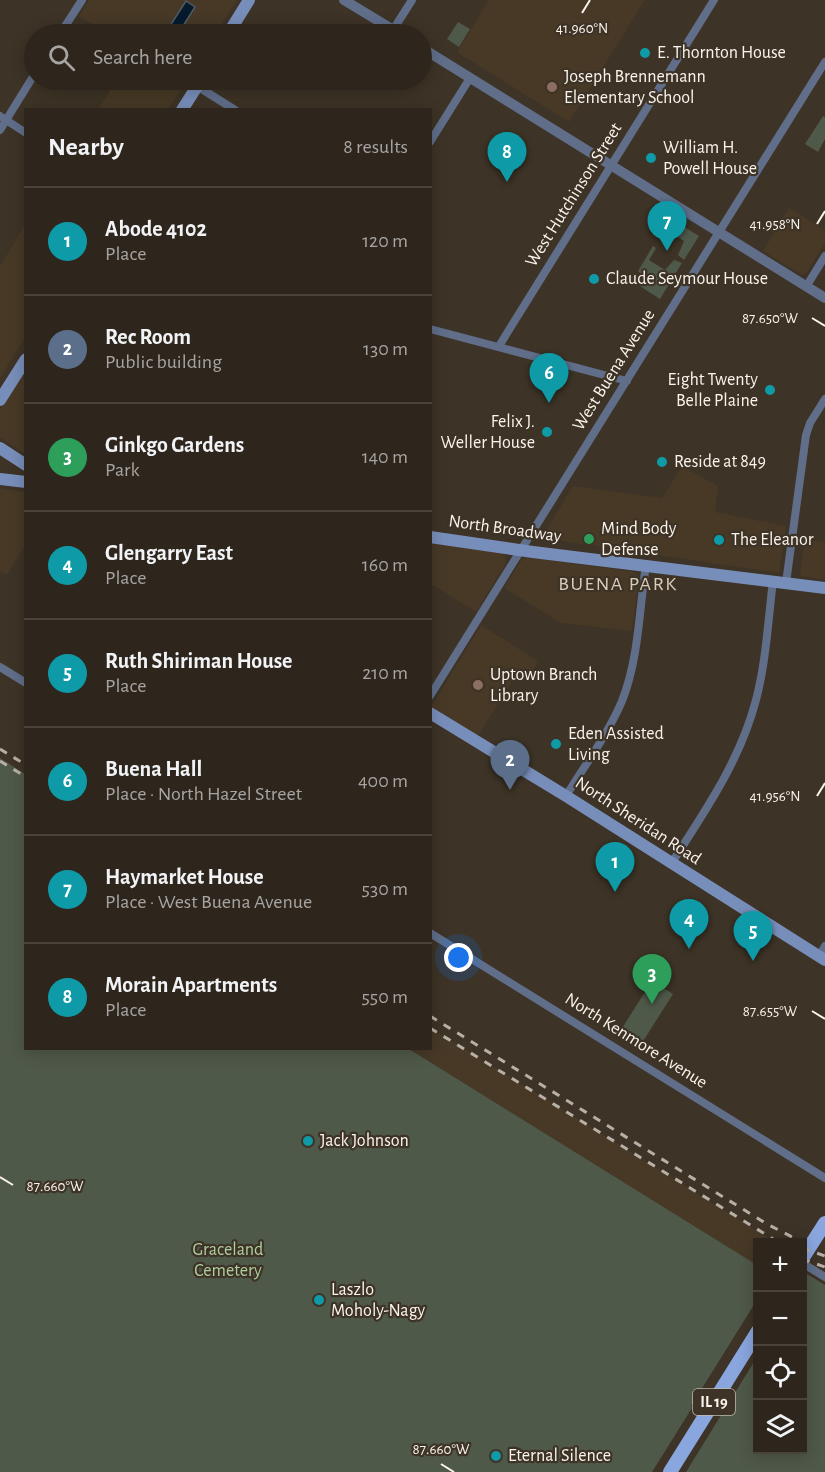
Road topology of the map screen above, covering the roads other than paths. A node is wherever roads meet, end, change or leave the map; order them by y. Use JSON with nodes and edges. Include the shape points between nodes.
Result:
{"nodes":[{"id":1,"x":82,"y":0,"type":"edge"},
{"id":2,"x":249,"y":0,"type":"edge"},
{"id":3,"x":344,"y":0,"type":"edge"},
{"id":4,"x":412,"y":0,"type":"edge"},
{"id":5,"x":714,"y":0,"type":"edge"},
{"id":6,"x":66,"y":24,"type":"edge"},
{"id":7,"x":234,"y":24,"type":"edge"},
{"id":8,"x":384,"y":24,"type":"edge"},
{"id":9,"x":401,"y":24,"type":"edge"},
{"id":10,"x":432,"y":54,"type":"edge"},
{"id":11,"x":825,"y":62,"type":"edge"},
{"id":12,"x":470,"y":78,"type":"junction"},
{"id":13,"x":24,"y":89,"type":"edge"},
{"id":14,"x":195,"y":90,"type":"edge"},
{"id":15,"x":208,"y":90,"type":"edge"},
{"id":16,"x":183,"y":108,"type":"edge"},
{"id":17,"x":232,"y":108,"type":"edge"},
{"id":18,"x":3,"y":118,"type":"edge"},
{"id":19,"x":0,"y":130,"type":"edge"},
{"id":20,"x":24,"y":132,"type":"edge"},
{"id":21,"x":432,"y":139,"type":"edge"},
{"id":22,"x":612,"y":166,"type":"junction"},
{"id":23,"x":719,"y":233,"type":"junction"},
{"id":24,"x":825,"y":256,"type":"edge"},
{"id":25,"x":806,"y":287,"type":"junction"},
{"id":26,"x":825,"y":298,"type":"edge"},
{"id":27,"x":432,"y":329,"type":"edge"},
{"id":28,"x":499,"y":346,"type":"junction"},
{"id":29,"x":24,"y":363,"type":"edge"},
{"id":30,"x":627,"y":381,"type":"junction"},
{"id":31,"x":825,"y":399,"type":"edge"},
{"id":32,"x":0,"y":400,"type":"edge"},
{"id":33,"x":0,"y":448,"type":"edge"},
{"id":34,"x":24,"y":464,"type":"edge"},
{"id":35,"x":0,"y":479,"type":"edge"},
{"id":36,"x":24,"y":482,"type":"edge"},
{"id":37,"x":432,"y":537,"type":"edge"},
{"id":38,"x":521,"y":550,"type":"junction"},
{"id":39,"x":646,"y":565,"type":"junction"},
{"id":40,"x":779,"y":582,"type":"junction"},
{"id":41,"x":825,"y":588,"type":"edge"},
{"id":42,"x":0,"y":667,"type":"edge"},
{"id":43,"x":24,"y":682,"type":"edge"},
{"id":44,"x":432,"y":693,"type":"edge"},
{"id":45,"x":432,"y":714,"type":"edge"},
{"id":46,"x":566,"y":796,"type":"junction"},
{"id":47,"x":671,"y":864,"type":"junction"},
{"id":48,"x":432,"y":934,"type":"edge"},
{"id":49,"x":823,"y":954,"type":"edge"},
{"id":50,"x":825,"y":1178,"type":"edge"},
{"id":51,"x":825,"y":1223,"type":"edge"},
{"id":52,"x":807,"y":1253,"type":"edge"},
{"id":53,"x":807,"y":1264,"type":"edge"},
{"id":54,"x":825,"y":1277,"type":"edge"},
{"id":55,"x":753,"y":1339,"type":"edge"},
{"id":56,"x":670,"y":1472,"type":"edge"}],
"edges":[{"from":1,"to":6,"type":"street"},
{"from":2,"to":7,"type":"main road"},
{"from":3,"to":8,"type":"street"},
{"from":4,"to":9,"type":"street"},
{"from":5,"to":22,"type":"street","name":"West Hutchinson Street"},
{"from":10,"to":12,"type":"street"},
{"from":11,"to":23,"type":"street","name":"West Buena Avenue"},
{"from":12,"to":21,"type":"street"},
{"from":12,"to":22,"type":"street"},
{"from":13,"to":18,"type":"street"},
{"from":14,"to":16,"type":"main road"},
{"from":15,"to":17,"type":"street"},
{"from":18,"to":19,"type":"street"},
{"from":18,"to":20,"type":"street"},
{"from":22,"to":23,"type":"street"},
{"from":22,"to":28,"type":"street","name":"West Hutchinson Street"},
{"from":23,"to":25,"type":"street"},
{"from":23,"to":30,"type":"street","name":"West Buena Avenue"},
{"from":24,"to":25,"type":"street"},
{"from":25,"to":26,"type":"street"},
{"from":27,"to":28,"type":"street"},
{"from":28,"to":30,"type":"street"},
{"from":29,"to":32,"type":"main road"},
{"from":30,"to":38,"type":"street","name":"West Buena Avenue"},
{"from":31,"to":40,"type":"street","via":[[806,435]]},
{"from":33,"to":34,"type":"main road"},
{"from":35,"to":36,"type":"main road"},
{"from":37,"to":38,"type":"main road","name":"North Broadway"},
{"from":38,"to":39,"type":"main road","name":"North Broadway"},
{"from":38,"to":44,"type":"street","name":"West Buena Avenue"},
{"from":39,"to":40,"type":"main road","name":"North Broadway"},
{"from":39,"to":46,"type":"street","via":[[636,646],[622,699]]},
{"from":40,"to":41,"type":"main road","name":"North Broadway"},
{"from":40,"to":47,"type":"street","via":[[758,690],[744,738],[723,783]]},
{"from":42,"to":43,"type":"street"},
{"from":45,"to":46,"type":"main road","name":"North Sheridan Road"},
{"from":46,"to":47,"type":"main road","name":"North Sheridan Road"},
{"from":47,"to":49,"type":"main road","name":"North Sheridan Road"},
{"from":48,"to":50,"type":"street","name":"North Kenmore Avenue"},
{"from":51,"to":52,"type":"main road"},
{"from":53,"to":54,"type":"street"},
{"from":55,"to":56,"type":"main road","number":"IL 19"}]}
